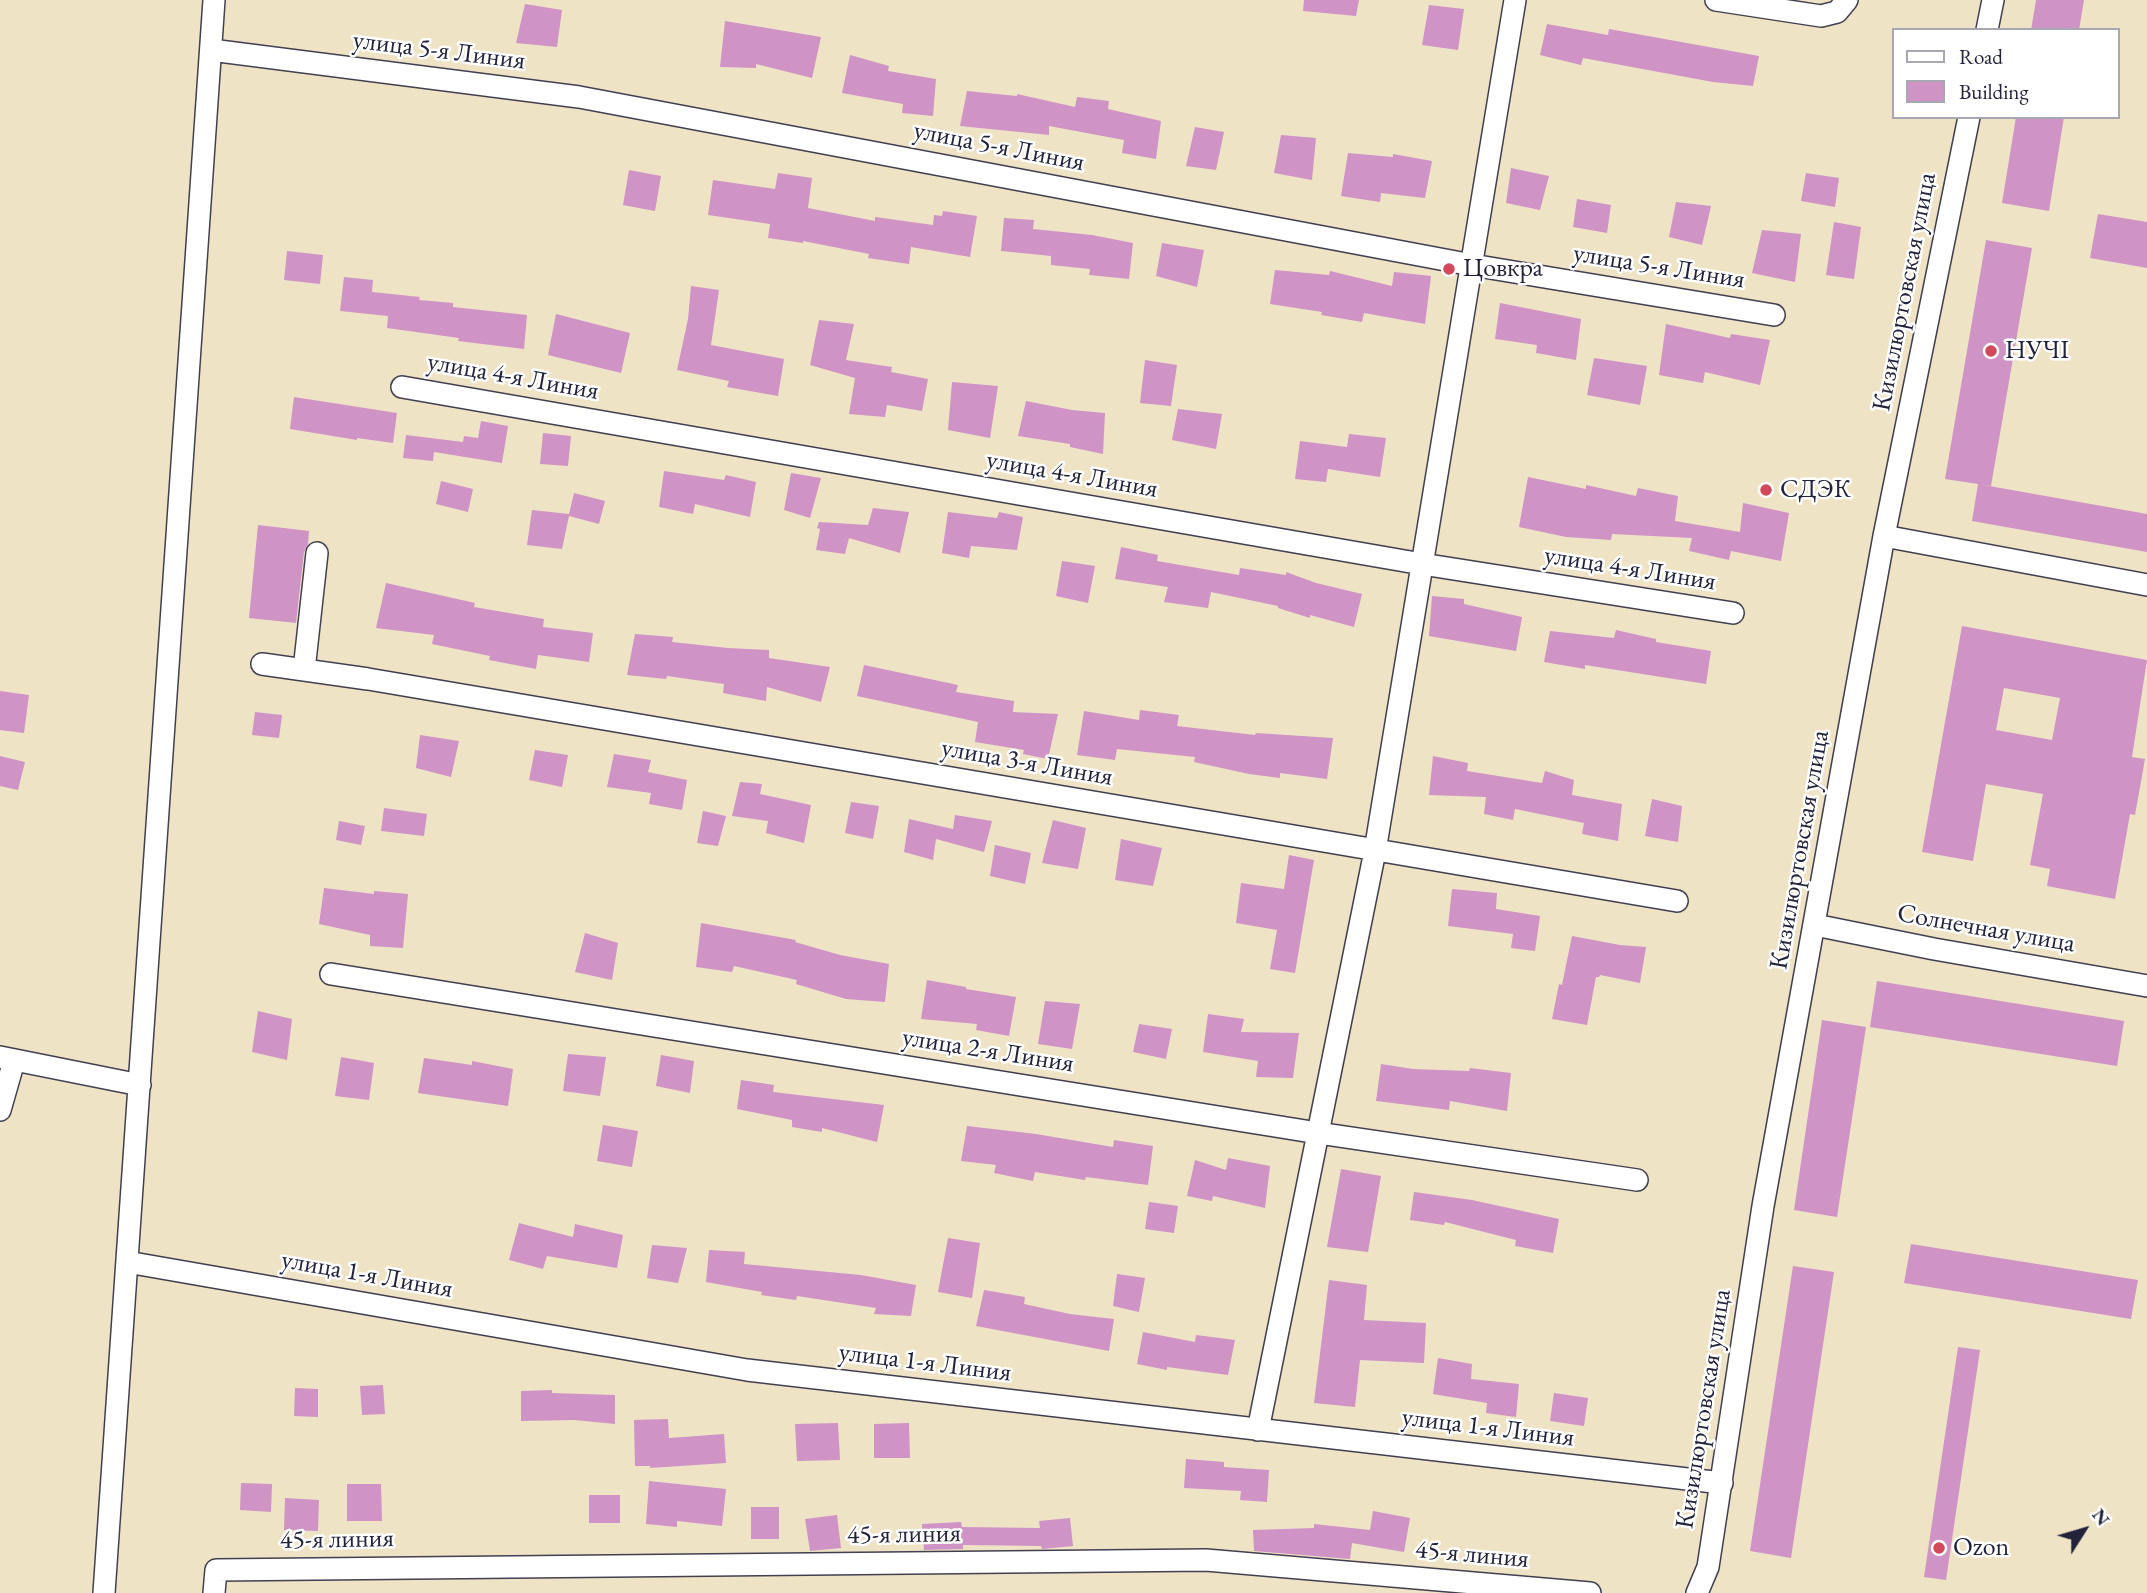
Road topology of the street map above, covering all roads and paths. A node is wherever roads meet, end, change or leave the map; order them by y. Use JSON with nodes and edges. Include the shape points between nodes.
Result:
{"nodes":[{"id":1,"x":214,"y":0,"type":"edge"},
{"id":2,"x":1515,"y":0,"type":"edge"},
{"id":3,"x":1716,"y":0,"type":"edge"},
{"id":4,"x":1847,"y":0,"type":"edge"},
{"id":5,"x":1993,"y":0,"type":"edge"},
{"id":6,"x":1987,"y":28,"type":"edge"},
{"id":7,"x":211,"y":50,"type":"junction"},
{"id":8,"x":1969,"y":119,"type":"edge"},
{"id":9,"x":1472,"y":265,"type":"junction"},
{"id":10,"x":1774,"y":315,"type":"dead end"},
{"id":11,"x":402,"y":387,"type":"dead end"},
{"id":12,"x":1884,"y":536,"type":"junction"},
{"id":13,"x":317,"y":553,"type":"dead end"},
{"id":14,"x":1422,"y":564,"type":"junction"},
{"id":15,"x":2147,"y":584,"type":"edge"},
{"id":16,"x":1732,"y":613,"type":"dead end"},
{"id":17,"x":262,"y":664,"type":"dead end"},
{"id":18,"x":304,"y":670,"type":"junction"},
{"id":19,"x":1376,"y":851,"type":"junction"},
{"id":20,"x":1677,"y":901,"type":"dead end"},
{"id":21,"x":1815,"y":925,"type":"junction"},
{"id":22,"x":331,"y":974,"type":"dead end"},
{"id":23,"x":2147,"y":986,"type":"edge"},
{"id":24,"x":7,"y":1059,"type":"edge"},
{"id":25,"x":140,"y":1084,"type":"junction"},
{"id":26,"x":0,"y":1110,"type":"edge"},
{"id":27,"x":1318,"y":1133,"type":"junction"},
{"id":28,"x":1637,"y":1180,"type":"dead end"},
{"id":29,"x":127,"y":1262,"type":"junction"},
{"id":30,"x":1258,"y":1430,"type":"junction"},
{"id":31,"x":1722,"y":1483,"type":"junction"},
{"id":32,"x":104,"y":1593,"type":"edge"},
{"id":33,"x":214,"y":1593,"type":"edge"},
{"id":34,"x":1590,"y":1593,"type":"edge"},
{"id":35,"x":1697,"y":1593,"type":"edge"}],
"edges":[{"from":1,"to":7,"type":"street"},
{"from":2,"to":9,"type":"street"},
{"from":3,"to":4,"type":"street","via":[[1821,16],[1836,12]]},
{"from":5,"to":6,"type":"street"},
{"from":7,"to":9,"type":"street","name":"улица 5-я Линия","via":[[579,97]]},
{"from":7,"to":25,"type":"street"},
{"from":8,"to":12,"type":"street","name":"Кизилюртовская улица"},
{"from":9,"to":10,"type":"street","name":"улица 5-я Линия"},
{"from":9,"to":14,"type":"street"},
{"from":11,"to":14,"type":"street","name":"улица 4-я Линия"},
{"from":12,"to":15,"type":"street"},
{"from":12,"to":21,"type":"street","name":"Кизилюртовская улица"},
{"from":13,"to":18,"type":"street"},
{"from":14,"to":16,"type":"street","name":"улица 4-я Линия"},
{"from":14,"to":19,"type":"street"},
{"from":17,"to":18,"type":"street","name":"улица 3-я Линия"},
{"from":18,"to":19,"type":"street","name":"улица 3-я Линия"},
{"from":19,"to":20,"type":"street","name":"улица 3-я Линия"},
{"from":19,"to":27,"type":"street"},
{"from":21,"to":23,"type":"street","name":"Солнечная улица"},
{"from":21,"to":31,"type":"street","name":"Кизилюртовская улица","via":[[1763,1206]]},
{"from":22,"to":27,"type":"street","name":"улица 2-я Линия"},
{"from":24,"to":25,"type":"street"},
{"from":24,"to":26,"type":"street"},
{"from":25,"to":29,"type":"street"},
{"from":27,"to":28,"type":"street","name":"улица 2-я Линия"},
{"from":27,"to":30,"type":"street"},
{"from":29,"to":30,"type":"street","name":"улица 1-я Линия","via":[[747,1370]]},
{"from":29,"to":32,"type":"street"},
{"from":30,"to":31,"type":"street","name":"улица 1-я Линия"},
{"from":31,"to":35,"type":"street","name":"Кизилюртовская улица","via":[[1708,1567]]},
{"from":33,"to":34,"type":"street","name":"45-я линия","via":[[216,1570],[1206,1560]]}]}
